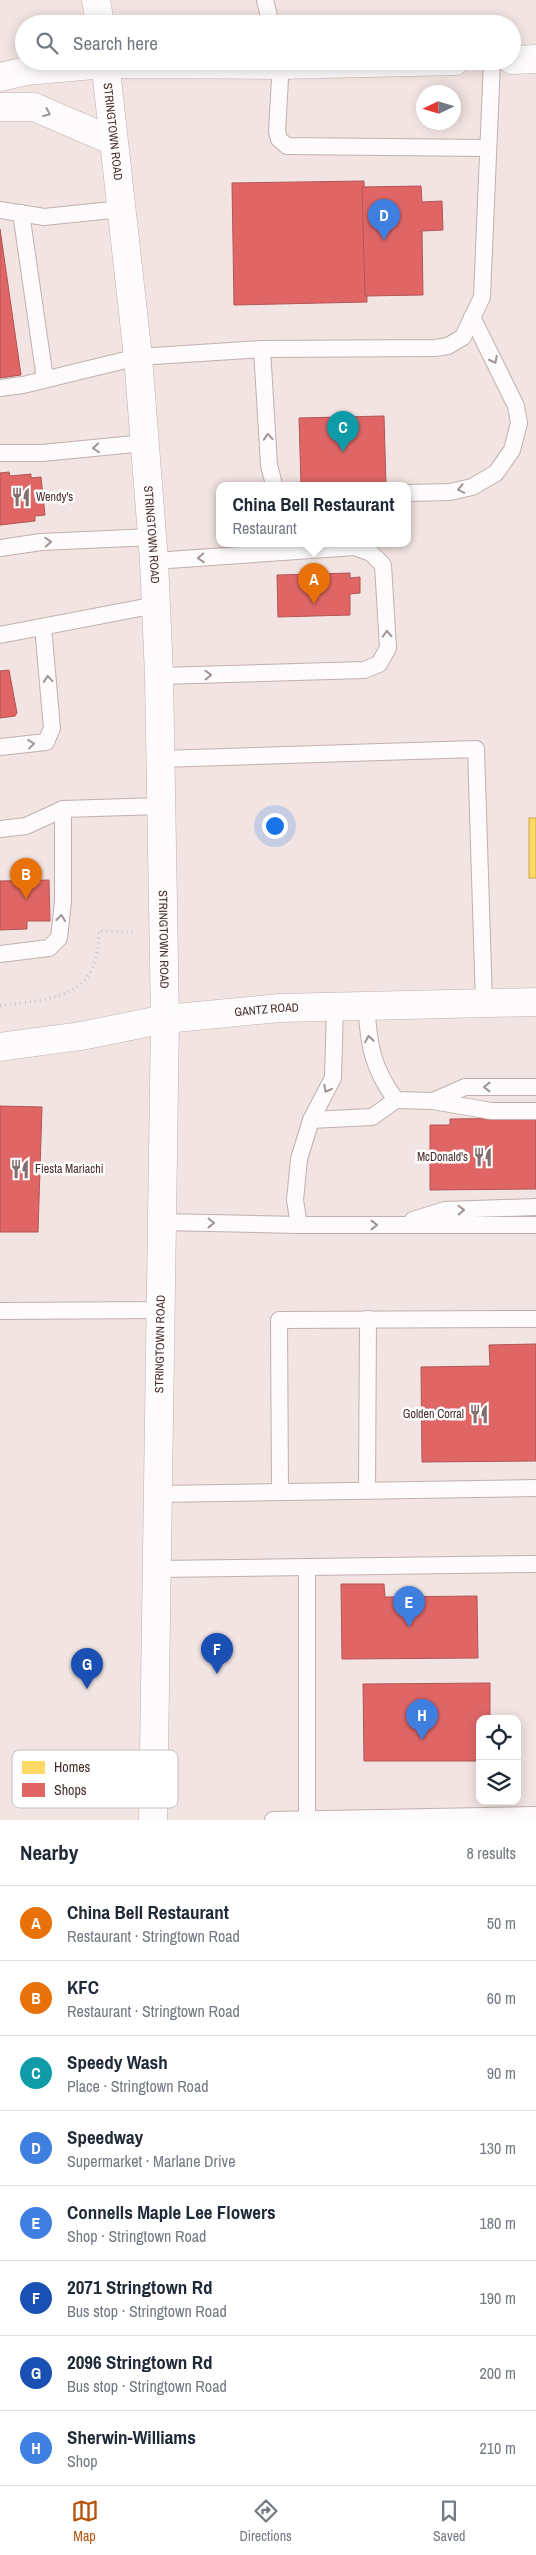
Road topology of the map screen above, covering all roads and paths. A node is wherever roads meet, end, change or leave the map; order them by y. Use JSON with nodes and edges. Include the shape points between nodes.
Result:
{"nodes":[{"id":1,"x":96,"y":0,"type":"edge"},
{"id":2,"x":265,"y":0,"type":"edge"},
{"id":3,"x":98,"y":15,"type":"edge"},
{"id":4,"x":269,"y":15,"type":"edge"},
{"id":5,"x":536,"y":59,"type":"edge"},
{"id":6,"x":521,"y":60,"type":"edge"},
{"id":7,"x":36,"y":70,"type":"edge"},
{"id":8,"x":106,"y":70,"type":"edge"},
{"id":9,"x":281,"y":70,"type":"edge"},
{"id":10,"x":492,"y":70,"type":"edge"},
{"id":11,"x":0,"y":76,"type":"edge"},
{"id":12,"x":0,"y":107,"type":"edge"},
{"id":13,"x":113,"y":141,"type":"junction"},
{"id":14,"x":488,"y":148,"type":"junction"},
{"id":15,"x":122,"y":209,"type":"junction"},
{"id":16,"x":0,"y":210,"type":"edge"},
{"id":17,"x":21,"y":213,"type":"junction"},
{"id":18,"x":472,"y":317,"type":"junction"},
{"id":19,"x":262,"y":349,"type":"junction"},
{"id":20,"x":138,"y":356,"type":"junction"},
{"id":21,"x":45,"y":379,"type":"junction"},
{"id":22,"x":0,"y":388,"type":"edge"},
{"id":23,"x":145,"y":443,"type":"junction"},
{"id":24,"x":0,"y":453,"type":"edge"},
{"id":25,"x":273,"y":482,"type":"edge"},
{"id":26,"x":411,"y":493,"type":"edge"},
{"id":27,"x":0,"y":548,"type":"edge"},
{"id":28,"x":153,"y":549,"type":"junction"},
{"id":29,"x":156,"y":605,"type":"junction"},
{"id":30,"x":43,"y":627,"type":"junction"},
{"id":31,"x":0,"y":635,"type":"edge"},
{"id":32,"x":159,"y":676,"type":"junction"},
{"id":33,"x":0,"y":747,"type":"edge"},
{"id":34,"x":160,"y":759,"type":"junction"},
{"id":35,"x":161,"y":806,"type":"junction"},
{"id":36,"x":63,"y":809,"type":"junction"},
{"id":37,"x":0,"y":829,"type":"edge"},
{"id":38,"x":164,"y":932,"type":"junction"},
{"id":39,"x":0,"y":954,"type":"edge"},
{"id":40,"x":536,"y":1002,"type":"edge"},
{"id":41,"x":484,"y":1003,"type":"junction"},
{"id":42,"x":0,"y":1006,"type":"edge"},
{"id":43,"x":335,"y":1006,"type":"junction"},
{"id":44,"x":366,"y":1006,"type":"junction"},
{"id":45,"x":165,"y":1019,"type":"junction"},
{"id":46,"x":0,"y":1047,"type":"edge"},
{"id":47,"x":536,"y":1087,"type":"edge"},
{"id":48,"x":396,"y":1100,"type":"junction"},
{"id":49,"x":433,"y":1101,"type":"junction"},
{"id":50,"x":536,"y":1111,"type":"edge"},
{"id":51,"x":310,"y":1120,"type":"junction"},
{"id":52,"x":536,"y":1208,"type":"edge"},
{"id":53,"x":163,"y":1222,"type":"junction"},
{"id":54,"x":299,"y":1225,"type":"junction"},
{"id":55,"x":397,"y":1225,"type":"junction"},
{"id":56,"x":536,"y":1225,"type":"edge"},
{"id":57,"x":161,"y":1310,"type":"junction"},
{"id":58,"x":0,"y":1311,"type":"edge"},
{"id":59,"x":368,"y":1319,"type":"junction"},
{"id":60,"x":536,"y":1319,"type":"edge"},
{"id":61,"x":536,"y":1488,"type":"edge"},
{"id":62,"x":367,"y":1491,"type":"junction"},
{"id":63,"x":280,"y":1492,"type":"junction"},
{"id":64,"x":158,"y":1494,"type":"junction"},
{"id":65,"x":536,"y":1564,"type":"edge"},
{"id":66,"x":307,"y":1567,"type":"junction"},
{"id":67,"x":157,"y":1569,"type":"junction"},
{"id":68,"x":154,"y":1750,"type":"edge"},
{"id":69,"x":536,"y":1815,"type":"edge"},
{"id":70,"x":273,"y":1820,"type":"edge"},
{"id":71,"x":307,"y":1820,"type":"edge"}],
"edges":[{"from":1,"to":3,"type":"main road"},
{"from":2,"to":4,"type":"lane"},
{"from":5,"to":6,"type":"main road"},
{"from":7,"to":11,"type":"main road"},
{"from":8,"to":13,"type":"main road","name":"STRINGTOWN ROAD"},
{"from":9,"to":14,"type":"lane","via":[[277,131],[279,139],[287,146]]},
{"from":10,"to":14,"type":"lane"},
{"from":12,"to":13,"type":"main road","one_way":true,"via":[[34,107]]},
{"from":13,"to":15,"type":"main road","name":"STRINGTOWN ROAD"},
{"from":14,"to":18,"type":"lane","via":[[482,297]]},
{"from":15,"to":17,"type":"lane","via":[[44,217]]},
{"from":15,"to":20,"type":"main road","name":"STRINGTOWN ROAD"},
{"from":16,"to":17,"type":"lane"},
{"from":17,"to":21,"type":"lane"},
{"from":18,"to":19,"type":"lane","via":[[462,337],[448,346]]},
{"from":18,"to":26,"type":"lane","one_way":true,"via":[[516,406],[519,424],[512,450],[496,473],[472,488]]},
{"from":19,"to":20,"type":"lane"},
{"from":25,"to":19,"type":"lane","one_way":true,"via":[[269,465]]},
{"from":20,"to":21,"type":"lane"},
{"from":20,"to":23,"type":"main road","name":"STRINGTOWN ROAD"},
{"from":21,"to":22,"type":"lane"},
{"from":23,"to":24,"type":"lane","one_way":true,"via":[[42,453]]},
{"from":23,"to":28,"type":"main road","name":"STRINGTOWN ROAD"},
{"from":27,"to":28,"type":"lane","one_way":true,"via":[[41,542]]},
{"from":28,"to":29,"type":"main road","name":"STRINGTOWN ROAD"},
{"from":32,"to":28,"type":"lane","one_way":true,"via":[[364,670],[379,664],[388,648],[383,565],[370,553],[355,547]]},
{"from":29,"to":30,"type":"lane"},
{"from":29,"to":32,"type":"main road","name":"STRINGTOWN ROAD"},
{"from":30,"to":31,"type":"lane"},
{"from":33,"to":30,"type":"lane","one_way":true,"via":[[46,742],[52,728]]},
{"from":32,"to":34,"type":"main road","name":"STRINGTOWN ROAD"},
{"from":34,"to":35,"type":"main road","name":"STRINGTOWN ROAD"},
{"from":34,"to":41,"type":"lane","via":[[476,749]]},
{"from":35,"to":36,"type":"lane"},
{"from":35,"to":38,"type":"main road","name":"STRINGTOWN ROAD"},
{"from":36,"to":37,"type":"lane","via":[[26,826]]},
{"from":39,"to":36,"type":"lane","one_way":true,"via":[[49,948],[59,938],[63,901]]},
{"from":38,"to":42,"type":"path","via":[[99,931],[94,966],[76,989],[62,996]]},
{"from":38,"to":45,"type":"main road","name":"STRINGTOWN ROAD"},
{"from":40,"to":41,"type":"main road","name":"GANTZ ROAD"},
{"from":41,"to":44,"type":"main road","name":"GANTZ ROAD"},
{"from":43,"to":44,"type":"main road","name":"GANTZ ROAD"},
{"from":43,"to":45,"type":"main road","name":"GANTZ ROAD"},
{"from":43,"to":51,"type":"lane","one_way":true,"via":[[333,1078]]},
{"from":48,"to":44,"type":"lane","one_way":true,"via":[[381,1080],[368,1041]]},
{"from":45,"to":46,"type":"main road","name":"GANTZ ROAD","via":[[81,1036]]},
{"from":45,"to":53,"type":"main road","name":"STRINGTOWN ROAD"},
{"from":47,"to":49,"type":"lane","one_way":true,"via":[[465,1087]]},
{"from":48,"to":49,"type":"lane"},
{"from":48,"to":51,"type":"lane","via":[[372,1117]]},
{"from":49,"to":50,"type":"lane","via":[[491,1110]]},
{"from":51,"to":54,"type":"lane","via":[[299,1160],[295,1200]]},
{"from":55,"to":52,"type":"lane","one_way":true,"via":[[445,1210]]},
{"from":53,"to":54,"type":"lane","one_way":true},
{"from":53,"to":57,"type":"main road","name":"STRINGTOWN ROAD"},
{"from":54,"to":55,"type":"lane","one_way":true},
{"from":55,"to":56,"type":"lane"},
{"from":57,"to":58,"type":"lane"},
{"from":57,"to":64,"type":"main road","name":"STRINGTOWN ROAD"},
{"from":59,"to":60,"type":"lane"},
{"from":59,"to":62,"type":"lane"},
{"from":59,"to":63,"type":"lane","via":[[280,1320]]},
{"from":61,"to":62,"type":"lane"},
{"from":62,"to":63,"type":"lane"},
{"from":63,"to":64,"type":"lane"},
{"from":64,"to":67,"type":"main road","name":"STRINGTOWN ROAD"},
{"from":65,"to":66,"type":"lane"},
{"from":66,"to":67,"type":"lane"},
{"from":66,"to":71,"type":"lane"},
{"from":67,"to":68,"type":"main road","name":"STRINGTOWN ROAD"},
{"from":69,"to":71,"type":"lane"},
{"from":70,"to":71,"type":"lane"}]}
